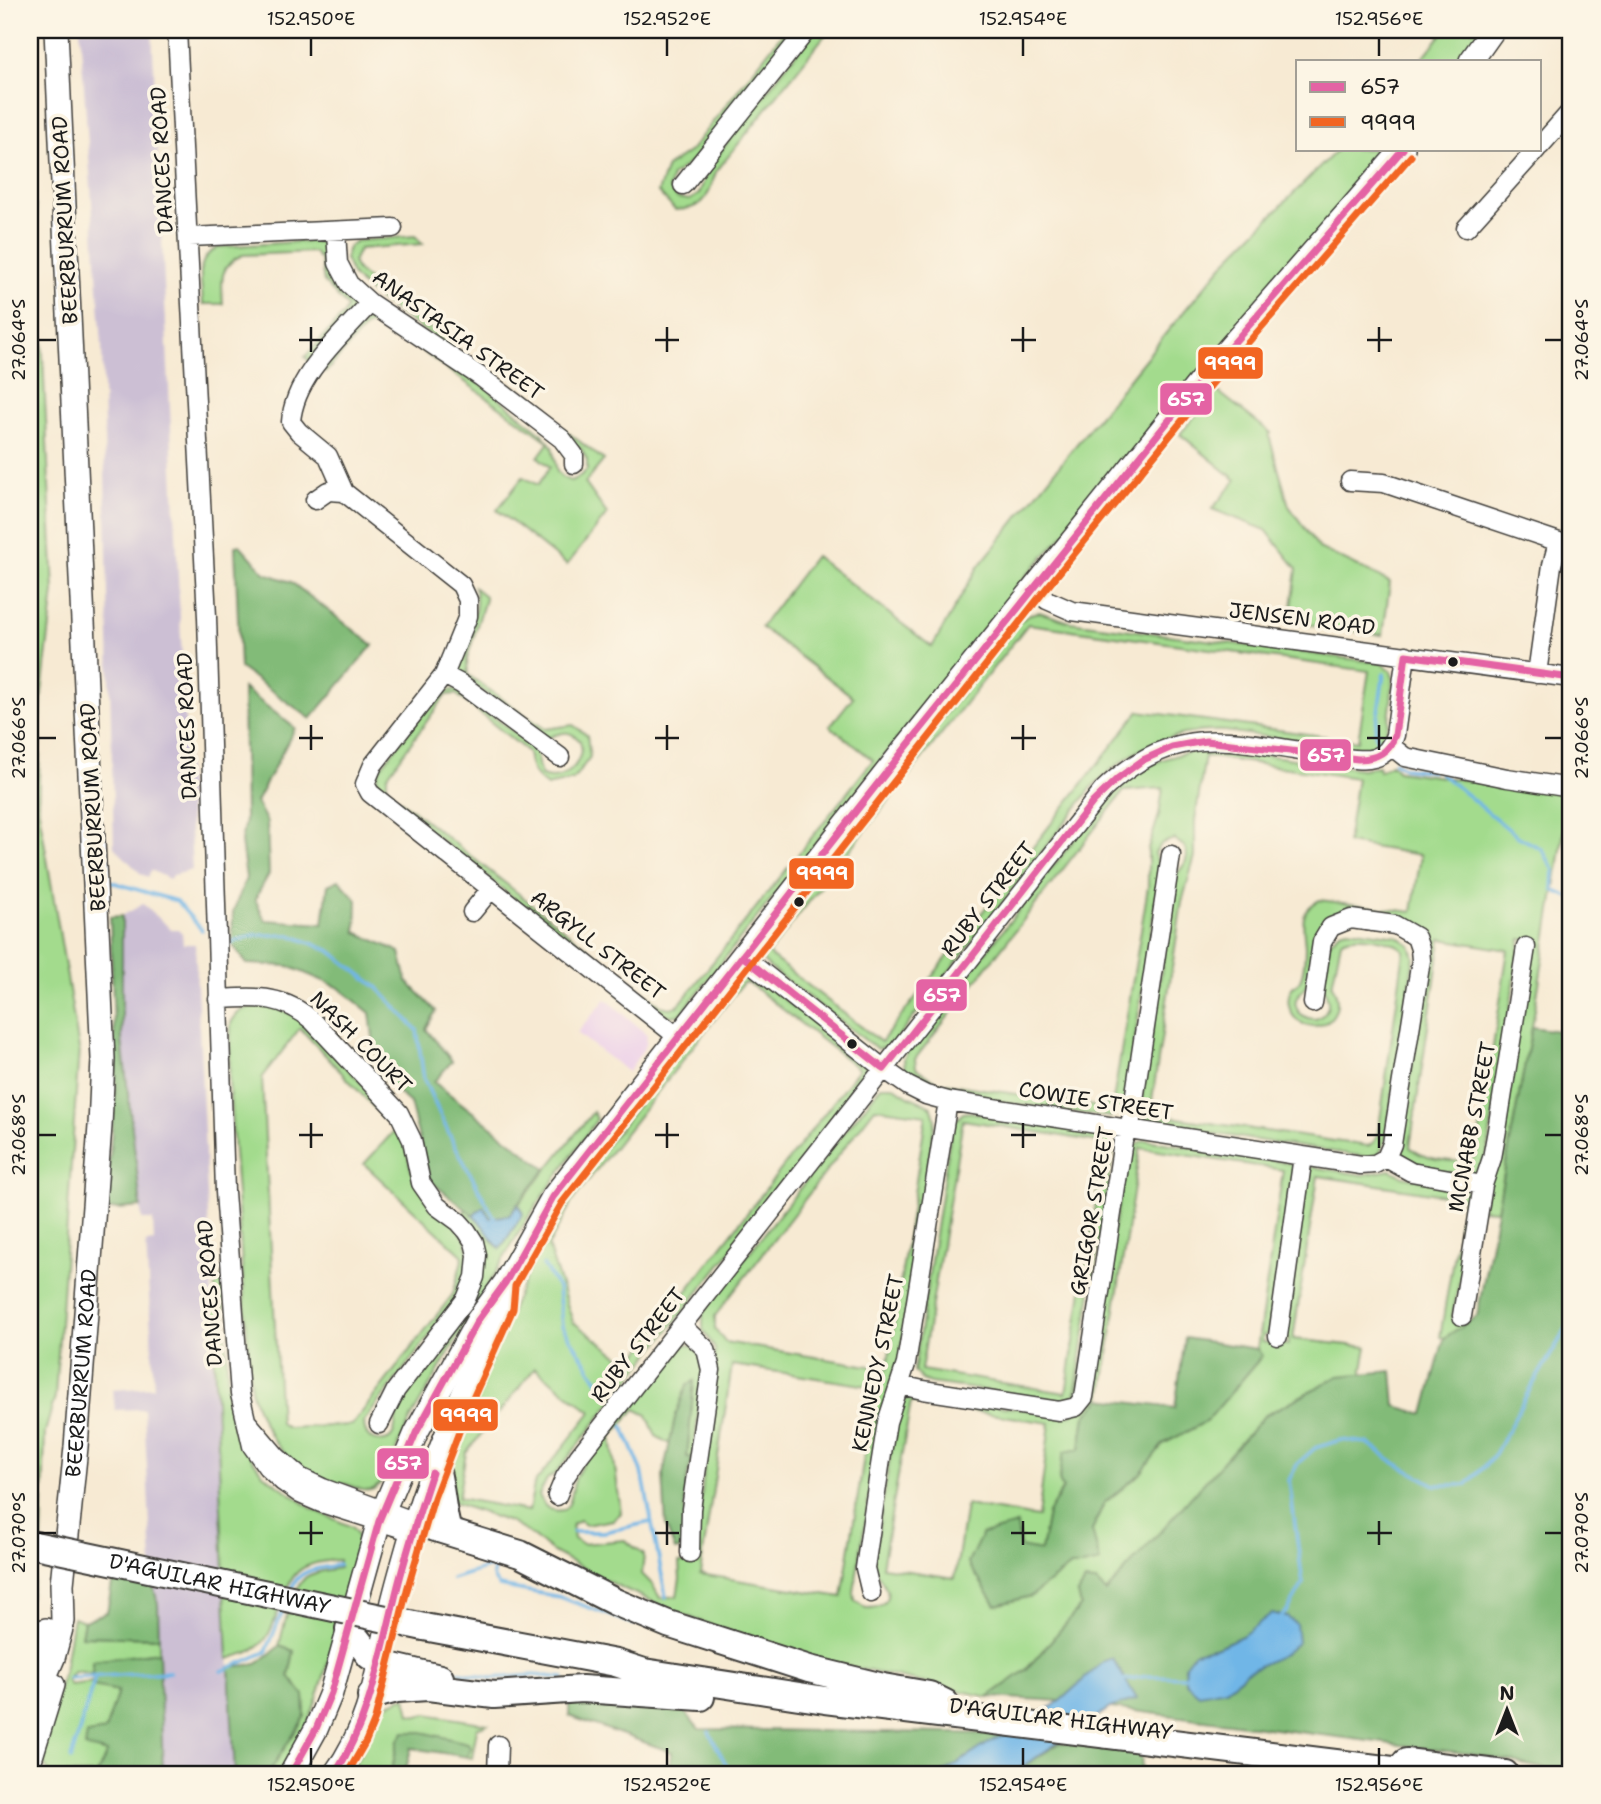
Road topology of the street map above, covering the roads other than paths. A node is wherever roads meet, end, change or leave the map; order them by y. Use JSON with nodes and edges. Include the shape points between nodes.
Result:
{"nodes":[{"id":1,"x":56,"y":30,"type":"edge"},
{"id":2,"x":177,"y":30,"type":"edge"},
{"id":3,"x":807,"y":30,"type":"edge"},
{"id":4,"x":1493,"y":30,"type":"edge"},
{"id":5,"x":1472,"y":60,"type":"edge"},
{"id":6,"x":1571,"y":111,"type":"edge"},
{"id":7,"x":1542,"y":144,"type":"edge"},
{"id":8,"x":1402,"y":150,"type":"edge"},
{"id":9,"x":1536,"y":150,"type":"edge"},
{"id":10,"x":684,"y":185,"type":"dead end"},
{"id":11,"x":393,"y":228,"type":"dead end"},
{"id":12,"x":1466,"y":228,"type":"dead end"},
{"id":13,"x":336,"y":232,"type":"junction"},
{"id":14,"x":190,"y":237,"type":"junction"},
{"id":15,"x":370,"y":303,"type":"junction"},
{"id":16,"x":574,"y":464,"type":"dead end"},
{"id":17,"x":1350,"y":481,"type":"dead end"},
{"id":18,"x":344,"y":492,"type":"junction"},
{"id":19,"x":315,"y":500,"type":"dead end"},
{"id":20,"x":1565,"y":544,"type":"edge"},
{"id":21,"x":1033,"y":588,"type":"junction"},
{"id":22,"x":1406,"y":655,"type":"junction"},
{"id":23,"x":1537,"y":674,"type":"junction"},
{"id":24,"x":444,"y":675,"type":"junction"},
{"id":25,"x":1571,"y":678,"type":"edge"},
{"id":26,"x":1391,"y":746,"type":"junction"},
{"id":27,"x":559,"y":757,"type":"dead end"},
{"id":28,"x":1571,"y":788,"type":"edge"},
{"id":29,"x":1171,"y":855,"type":"dead end"},
{"id":30,"x":490,"y":890,"type":"junction"},
{"id":31,"x":472,"y":912,"type":"dead end"},
{"id":32,"x":1526,"y":947,"type":"dead end"},
{"id":33,"x":742,"y":956,"type":"junction"},
{"id":34,"x":218,"y":999,"type":"junction"},
{"id":35,"x":1313,"y":1003,"type":"dead end"},
{"id":36,"x":678,"y":1037,"type":"junction"},
{"id":37,"x":884,"y":1069,"type":"junction"},
{"id":38,"x":948,"y":1101,"type":"junction"},
{"id":39,"x":1127,"y":1129,"type":"junction"},
{"id":40,"x":1303,"y":1156,"type":"junction"},
{"id":41,"x":1386,"y":1158,"type":"junction"},
{"id":42,"x":1483,"y":1185,"type":"junction"},
{"id":43,"x":505,"y":1283,"type":"junction"},
{"id":44,"x":1462,"y":1316,"type":"dead end"},
{"id":45,"x":682,"y":1326,"type":"junction"},
{"id":46,"x":1278,"y":1336,"type":"dead end"},
{"id":47,"x":900,"y":1385,"type":"junction"},
{"id":48,"x":379,"y":1424,"type":"dead end"},
{"id":49,"x":435,"y":1464,"type":"junction"},
{"id":50,"x":557,"y":1496,"type":"dead end"},
{"id":51,"x":381,"y":1515,"type":"junction"},
{"id":52,"x":414,"y":1527,"type":"junction"},
{"id":53,"x":448,"y":1531,"type":"junction"},
{"id":54,"x":30,"y":1544,"type":"edge"},
{"id":55,"x":690,"y":1553,"type":"dead end"},
{"id":56,"x":62,"y":1584,"type":"junction"},
{"id":57,"x":871,"y":1593,"type":"dead end"},
{"id":58,"x":349,"y":1629,"type":"junction"},
{"id":59,"x":53,"y":1658,"type":"junction"},
{"id":60,"x":379,"y":1661,"type":"junction"},
{"id":61,"x":616,"y":1663,"type":"junction"},
{"id":62,"x":30,"y":1671,"type":"edge"},
{"id":63,"x":455,"y":1690,"type":"junction"},
{"id":64,"x":372,"y":1696,"type":"junction"},
{"id":65,"x":825,"y":1700,"type":"junction"},
{"id":66,"x":943,"y":1710,"type":"junction"},
{"id":67,"x":30,"y":1711,"type":"edge"},
{"id":68,"x":498,"y":1745,"type":"dead end"},
{"id":69,"x":1229,"y":1745,"type":"junction"},
{"id":70,"x":30,"y":1760,"type":"edge"},
{"id":71,"x":291,"y":1774,"type":"edge"},
{"id":72,"x":335,"y":1774,"type":"edge"},
{"id":73,"x":497,"y":1774,"type":"edge"},
{"id":74,"x":1425,"y":1774,"type":"edge"},
{"id":75,"x":1505,"y":1774,"type":"edge"}],
"edges":[{"from":1,"to":56,"type":"main road","name":"BEERBURRUM ROAD","via":[[102,1094]]},
{"from":2,"to":14,"type":"street","name":"DANCES ROAD"},
{"from":3,"to":10,"type":"street"},
{"from":4,"to":5,"type":"main road"},
{"from":6,"to":7,"type":"street"},
{"from":8,"to":21,"type":"main road","via":[[1228,348]]},
{"from":9,"to":12,"type":"street"},
{"from":11,"to":13,"type":"street"},
{"from":13,"to":14,"type":"street"},
{"from":13,"to":15,"type":"street","name":"ANASTASIA STREET","via":[[341,271]]},
{"from":14,"to":34,"type":"street","name":"DANCES ROAD"},
{"from":15,"to":16,"type":"street","name":"ANASTASIA STREET","via":[[481,377],[562,439],[574,455]]},
{"from":15,"to":18,"type":"street","name":"ARGYLL STREET","via":[[314,365],[292,409],[291,422],[328,456]]},
{"from":17,"to":20,"type":"street","via":[[1384,483]]},
{"from":18,"to":19,"type":"street","via":[[328,492]]},
{"from":18,"to":24,"type":"street","name":"ARGYLL STREET","via":[[466,593],[468,616]]},
{"from":20,"to":23,"type":"street","via":[[1552,565]]},
{"from":21,"to":22,"type":"street","name":"JENSEN ROAD","via":[[1072,611]]},
{"from":21,"to":33,"type":"main road"},
{"from":22,"to":23,"type":"street","name":"JENSEN ROAD"},
{"from":22,"to":26,"type":"street"},
{"from":23,"to":25,"type":"street","name":"JENSEN ROAD"},
{"from":24,"to":27,"type":"street"},
{"from":24,"to":30,"type":"street","name":"ARGYLL STREET","via":[[373,765],[365,784],[373,798]]},
{"from":26,"to":28,"type":"street","via":[[1405,757]]},
{"from":26,"to":37,"type":"street","name":"RUBY STREET","via":[[1367,759],[1206,741],[1144,757],[1093,802]]},
{"from":29,"to":39,"type":"street","name":"GRIGOR STREET"},
{"from":30,"to":31,"type":"street"},
{"from":30,"to":36,"type":"street","name":"ARGYLL STREET"},
{"from":32,"to":42,"type":"street","name":"MCNABB STREET","via":[[1492,1158]]},
{"from":33,"to":36,"type":"main road"},
{"from":33,"to":37,"type":"street","name":"COWIE STREET"},
{"from":34,"to":48,"type":"street","name":"NASH COURT","via":[[278,1000],[313,1021],[399,1112],[428,1195],[474,1242],[475,1277],[466,1299],[396,1390]]},
{"from":34,"to":51,"type":"street","name":"DANCES ROAD","via":[[225,1192],[239,1383],[246,1420],[300,1476]]},
{"from":35,"to":41,"type":"street","via":[[1322,942],[1331,927],[1352,919],[1395,925],[1416,937],[1421,960]]},
{"from":36,"to":43,"type":"main road","via":[[553,1198]]},
{"from":37,"to":38,"type":"street","name":"COWIE STREET","via":[[908,1086]]},
{"from":37,"to":45,"type":"street","name":"RUBY STREET"},
{"from":38,"to":39,"type":"street","name":"COWIE STREET"},
{"from":38,"to":47,"type":"street","name":"KENNEDY STREET"},
{"from":39,"to":40,"type":"street","name":"COWIE STREET"},
{"from":39,"to":47,"type":"street","name":"GRIGOR STREET","via":[[1086,1386],[1076,1406],[1059,1411]]},
{"from":40,"to":41,"type":"street","name":"COWIE STREET","via":[[1361,1166]]},
{"from":40,"to":46,"type":"street"},
{"from":41,"to":42,"type":"street","via":[[1410,1172]]},
{"from":42,"to":44,"type":"street","name":"MCNABB STREET"},
{"from":43,"to":49,"type":"main road","via":[[503,1305]]},
{"from":43,"to":51,"type":"main road","via":[[478,1320],[416,1433]]},
{"from":45,"to":50,"type":"street","name":"RUBY STREET","via":[[572,1466]]},
{"from":45,"to":55,"type":"street","via":[[706,1349],[710,1370],[691,1509]]},
{"from":47,"to":57,"type":"street","name":"KENNEDY STREET","via":[[887,1422],[866,1553]]},
{"from":49,"to":52,"type":"main road"},
{"from":49,"to":53,"type":"highway"},
{"from":51,"to":52,"type":"street","name":"DANCES ROAD"},
{"from":51,"to":58,"type":"main road"},
{"from":52,"to":53,"type":"highway"},
{"from":52,"to":60,"type":"main road"},
{"from":53,"to":66,"type":"highway","via":[[520,1554],[668,1624],[809,1669],[929,1695]]},
{"from":54,"to":61,"type":"highway","name":"D'AGUILAR HIGHWAY","bridge":true},
{"from":56,"to":59,"type":"main road","name":"BEERBURRUM ROAD","via":[[63,1621]]},
{"from":56,"to":62,"type":"main road","name":"BEERBURRUM ROAD"},
{"from":58,"to":60,"type":"highway","via":[[365,1652]]},
{"from":58,"to":71,"type":"main road","via":[[322,1716]]},
{"from":59,"to":67,"type":"main road","name":"BEERBURRUM ROAD"},
{"from":59,"to":70,"type":"main road","via":[[56,1673]]},
{"from":60,"to":63,"type":"highway","via":[[444,1679]]},
{"from":60,"to":64,"type":"main road"},
{"from":61,"to":65,"type":"highway","name":"D'AGUILAR HIGHWAY","via":[[644,1672]]},
{"from":61,"to":66,"type":"highway","name":"D'AGUILAR HIGHWAY","via":[[644,1663]]},
{"from":63,"to":64,"type":"highway","via":[[419,1687]]},
{"from":63,"to":65,"type":"highway","via":[[494,1695],[600,1690],[804,1704]]},
{"from":64,"to":72,"type":"main road","via":[[362,1728]]},
{"from":65,"to":66,"type":"highway","name":"D'AGUILAR HIGHWAY"},
{"from":66,"to":69,"type":"highway","name":"D'AGUILAR HIGHWAY"},
{"from":68,"to":73,"type":"street"},
{"from":69,"to":74,"type":"highway","name":"D'AGUILAR HIGHWAY"},
{"from":69,"to":75,"type":"highway","name":"D'AGUILAR HIGHWAY"}]}
